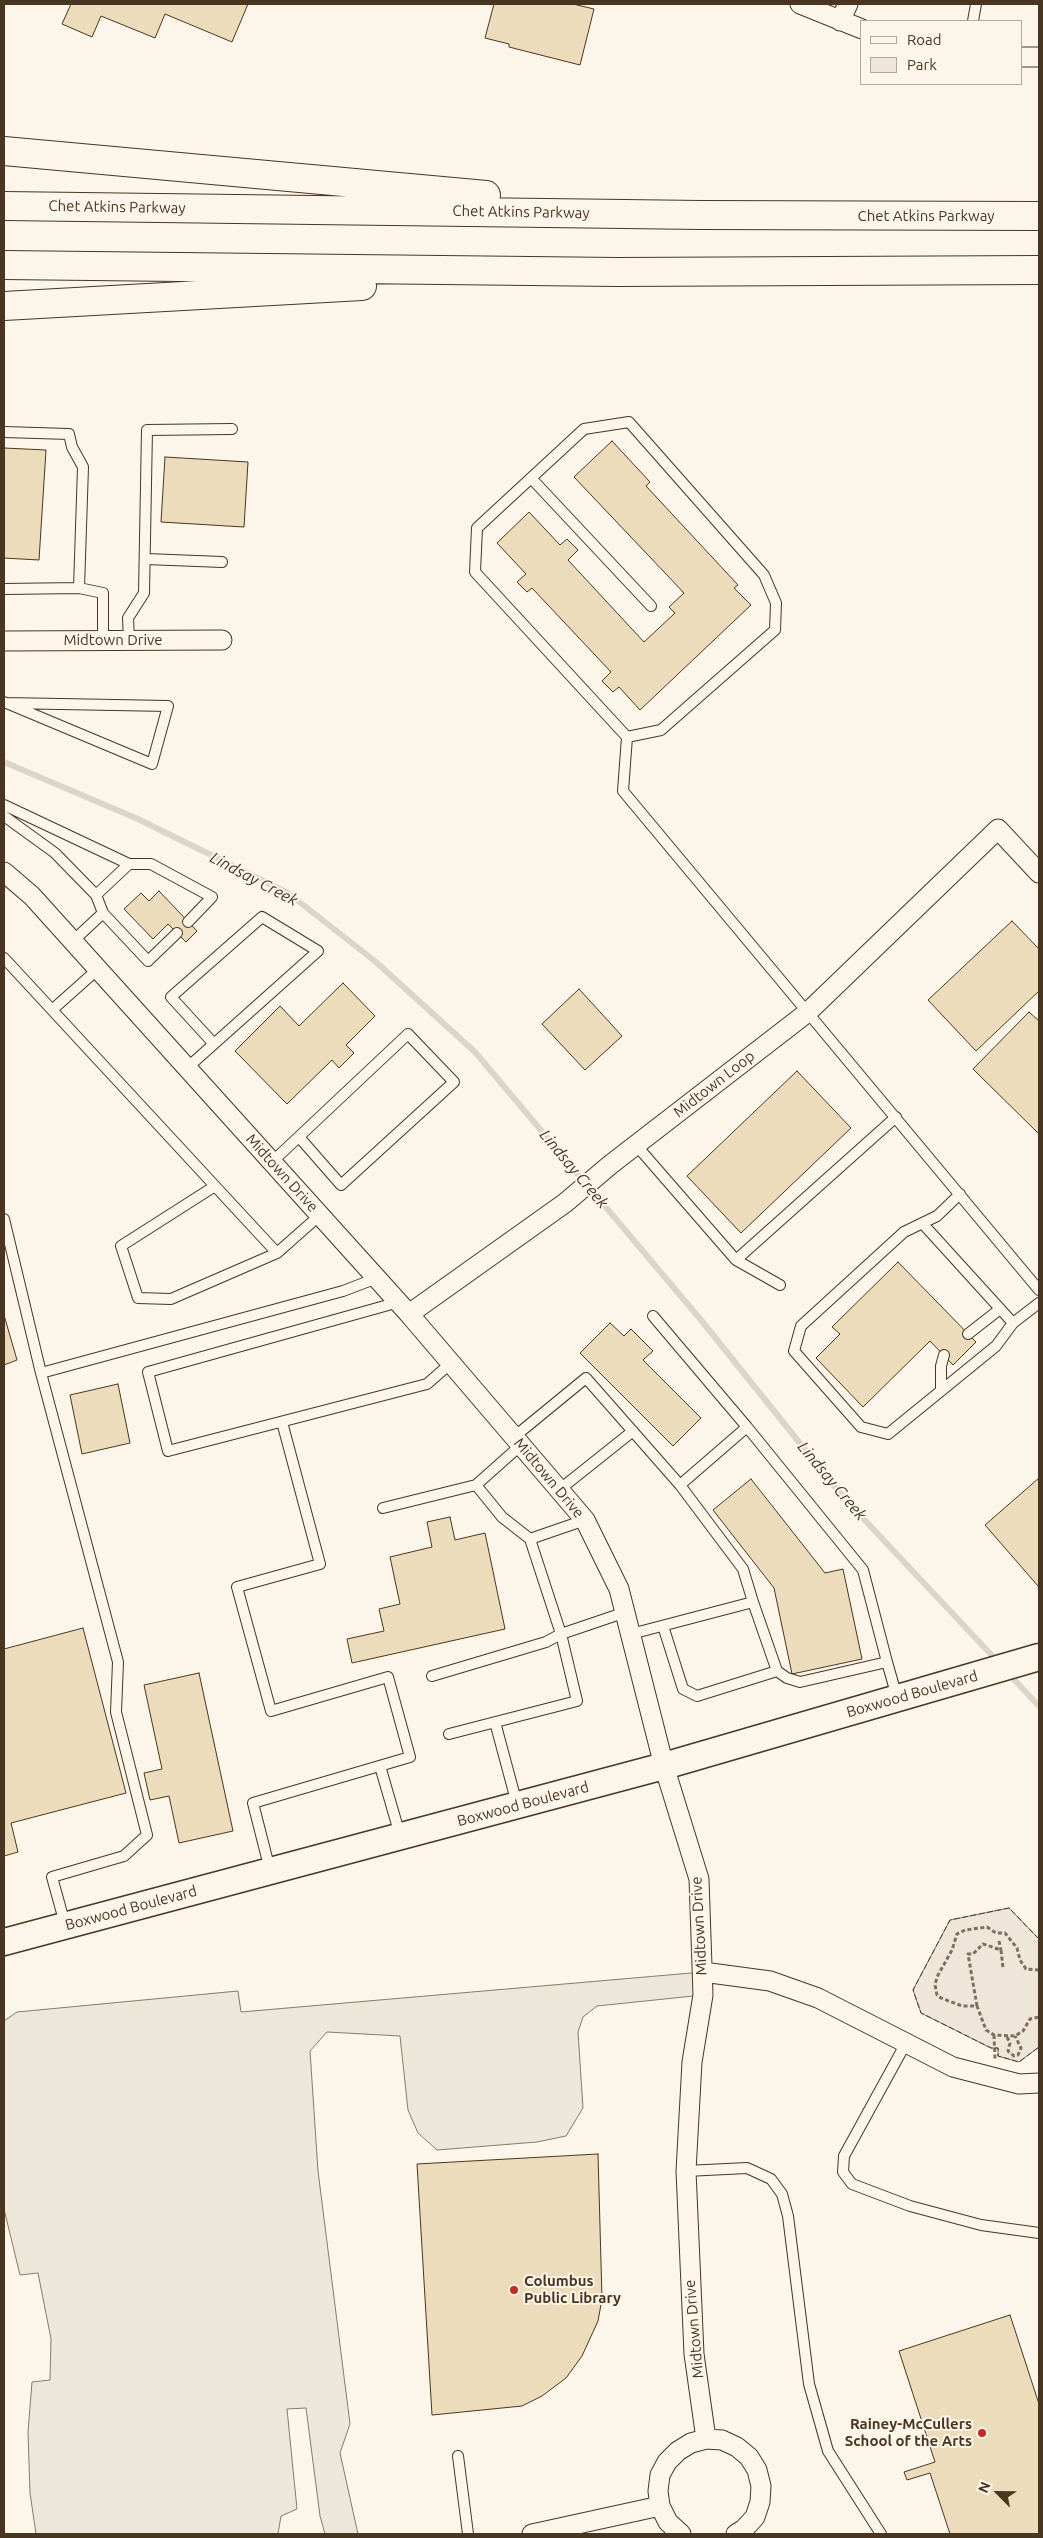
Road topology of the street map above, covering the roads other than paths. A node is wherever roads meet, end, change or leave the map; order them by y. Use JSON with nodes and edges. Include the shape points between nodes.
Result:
{"nodes":[{"id":1,"x":800,"y":4,"type":"edge"},
{"id":2,"x":848,"y":4,"type":"edge"},
{"id":3,"x":976,"y":4,"type":"edge"},
{"id":4,"x":973,"y":20,"type":"edge"},
{"id":5,"x":840,"y":21,"type":"junction"},
{"id":6,"x":860,"y":29,"type":"edge"},
{"id":7,"x":1023,"y":57,"type":"edge"},
{"id":8,"x":1039,"y":57,"type":"edge"},
{"id":9,"x":4,"y":151,"type":"edge"},
{"id":10,"x":4,"y":206,"type":"edge"},
{"id":11,"x":701,"y":215,"type":"junction"},
{"id":12,"x":1039,"y":216,"type":"edge"},
{"id":13,"x":4,"y":265,"type":"edge"},
{"id":14,"x":1039,"y":270,"type":"edge"},
{"id":15,"x":617,"y":272,"type":"junction"},
{"id":16,"x":4,"y":306,"type":"edge"},
{"id":17,"x":232,"y":429,"type":"dead end"},
{"id":18,"x":4,"y":432,"type":"edge"},
{"id":19,"x":532,"y":478,"type":"junction"},
{"id":20,"x":146,"y":559,"type":"junction"},
{"id":21,"x":222,"y":562,"type":"dead end"},
{"id":22,"x":79,"y":588,"type":"junction"},
{"id":23,"x":4,"y":589,"type":"edge"},
{"id":24,"x":651,"y":606,"type":"dead end"},
{"id":25,"x":4,"y":640,"type":"edge"},
{"id":26,"x":103,"y":640,"type":"junction"},
{"id":27,"x":128,"y":640,"type":"junction"},
{"id":28,"x":222,"y":640,"type":"dead end"},
{"id":29,"x":5,"y":703,"type":"edge"},
{"id":30,"x":627,"y":737,"type":"junction"},
{"id":31,"x":4,"y":805,"type":"edge"},
{"id":32,"x":4,"y":816,"type":"edge"},
{"id":33,"x":130,"y":864,"type":"junction"},
{"id":34,"x":4,"y":872,"type":"edge"},
{"id":35,"x":1039,"y":873,"type":"edge"},
{"id":36,"x":96,"y":895,"type":"junction"},
{"id":37,"x":103,"y":913,"type":"junction"},
{"id":38,"x":188,"y":922,"type":"dead end"},
{"id":39,"x":177,"y":933,"type":"dead end"},
{"id":40,"x":73,"y":941,"type":"junction"},
{"id":41,"x":4,"y":958,"type":"edge"},
{"id":42,"x":98,"y":969,"type":"junction"},
{"id":43,"x":52,"y":1010,"type":"junction"},
{"id":44,"x":808,"y":1012,"type":"junction"},
{"id":45,"x":214,"y":1044,"type":"junction"},
{"id":46,"x":188,"y":1068,"type":"junction"},
{"id":47,"x":896,"y":1117,"type":"junction"},
{"id":48,"x":298,"y":1137,"type":"junction"},
{"id":49,"x":636,"y":1145,"type":"junction"},
{"id":50,"x":272,"y":1162,"type":"junction"},
{"id":51,"x":214,"y":1186,"type":"junction"},
{"id":52,"x":960,"y":1194,"type":"junction"},
{"id":53,"x":320,"y":1215,"type":"junction"},
{"id":54,"x":4,"y":1219,"type":"edge"},
{"id":55,"x":923,"y":1224,"type":"junction"},
{"id":56,"x":277,"y":1253,"type":"junction"},
{"id":57,"x":736,"y":1260,"type":"junction"},
{"id":58,"x":377,"y":1278,"type":"junction"},
{"id":59,"x":780,"y":1285,"type":"dead end"},
{"id":60,"x":1039,"y":1290,"type":"edge"},
{"id":61,"x":1039,"y":1303,"type":"edge"},
{"id":62,"x":404,"y":1308,"type":"junction"},
{"id":63,"x":1000,"y":1309,"type":"junction"},
{"id":64,"x":653,"y":1316,"type":"dead end"},
{"id":65,"x":1013,"y":1323,"type":"junction"},
{"id":66,"x":968,"y":1334,"type":"dead end"},
{"id":67,"x":944,"y":1355,"type":"dead end"},
{"id":68,"x":451,"y":1363,"type":"junction"},
{"id":69,"x":41,"y":1373,"type":"junction"},
{"id":70,"x":941,"y":1390,"type":"junction"},
{"id":71,"x":282,"y":1422,"type":"junction"},
{"id":72,"x":747,"y":1427,"type":"junction"},
{"id":73,"x":633,"y":1431,"type":"junction"},
{"id":74,"x":517,"y":1441,"type":"junction"},
{"id":75,"x":476,"y":1485,"type":"junction"},
{"id":76,"x":680,"y":1485,"type":"junction"},
{"id":77,"x":559,"y":1490,"type":"junction"},
{"id":78,"x":383,"y":1508,"type":"dead end"},
{"id":79,"x":584,"y":1520,"type":"junction"},
{"id":80,"x":530,"y":1539,"type":"junction"},
{"id":81,"x":753,"y":1602,"type":"junction"},
{"id":82,"x":626,"y":1612,"type":"junction"},
{"id":83,"x":663,"y":1626,"type":"junction"},
{"id":84,"x":561,"y":1634,"type":"junction"},
{"id":85,"x":631,"y":1634,"type":"junction"},
{"id":86,"x":1039,"y":1657,"type":"edge"},
{"id":87,"x":887,"y":1662,"type":"junction"},
{"id":88,"x":777,"y":1671,"type":"junction"},
{"id":89,"x":432,"y":1676,"type":"dead end"},
{"id":90,"x":897,"y":1698,"type":"junction"},
{"id":91,"x":495,"y":1722,"type":"junction"},
{"id":92,"x":449,"y":1734,"type":"dead end"},
{"id":93,"x":380,"y":1766,"type":"junction"},
{"id":94,"x":664,"y":1766,"type":"junction"},
{"id":95,"x":517,"y":1805,"type":"junction"},
{"id":96,"x":400,"y":1836,"type":"junction"},
{"id":97,"x":270,"y":1871,"type":"junction"},
{"id":98,"x":66,"y":1925,"type":"junction"},
{"id":99,"x":4,"y":1942,"type":"edge"},
{"id":100,"x":703,"y":1972,"type":"junction"},
{"id":101,"x":906,"y":2043,"type":"junction"},
{"id":102,"x":1039,"y":2083,"type":"edge"},
{"id":103,"x":686,"y":2171,"type":"junction"},
{"id":104,"x":1039,"y":2234,"type":"edge"},
{"id":105,"x":706,"y":2439,"type":"junction"},
{"id":106,"x":458,"y":2456,"type":"dead end"},
{"id":107,"x":660,"y":2506,"type":"junction"},
{"id":108,"x":558,"y":2532,"type":"edge"},
{"id":109,"x":743,"y":2533,"type":"edge"},
{"id":110,"x":468,"y":2534,"type":"edge"},
{"id":111,"x":532,"y":2534,"type":"edge"},
{"id":112,"x":681,"y":2534,"type":"edge"},
{"id":113,"x":881,"y":2534,"type":"edge"}],
"edges":[{"from":1,"to":5,"type":"street"},
{"from":2,"to":5,"type":"street"},
{"from":3,"to":4,"type":"lane"},
{"from":5,"to":6,"type":"street"},
{"from":7,"to":8,"type":"street"},
{"from":9,"to":11,"type":"highway"},
{"from":10,"to":11,"type":"highway","name":"Chet Atkins Parkway"},
{"from":11,"to":12,"type":"highway","name":"Chet Atkins Parkway"},
{"from":13,"to":15,"type":"highway"},
{"from":14,"to":15,"type":"highway"},
{"from":15,"to":16,"type":"highway"},
{"from":17,"to":20,"type":"lane","via":[[147,430]]},
{"from":18,"to":22,"type":"lane","via":[[69,434],[83,467]]},
{"from":19,"to":24,"type":"lane"},
{"from":19,"to":30,"type":"lane","via":[[477,528],[475,572]]},
{"from":19,"to":30,"type":"lane","via":[[584,429],[629,422],[764,575],[776,604],[775,630],[661,730]]},
{"from":20,"to":21,"type":"lane"},
{"from":20,"to":27,"type":"lane","via":[[144,593],[128,618]]},
{"from":22,"to":23,"type":"lane"},
{"from":22,"to":26,"type":"lane","via":[[103,593]]},
{"from":25,"to":26,"type":"street","name":"Midtown Drive"},
{"from":26,"to":27,"type":"street","name":"Midtown Drive"},
{"from":27,"to":28,"type":"street","name":"Midtown Drive"},
{"from":29,"to":29,"type":"lane","via":[[152,764],[168,706],[149,706]]},
{"from":30,"to":44,"type":"lane","via":[[623,790]]},
{"from":31,"to":33,"type":"lane"},
{"from":32,"to":36,"type":"lane","via":[[54,853]]},
{"from":33,"to":36,"type":"lane"},
{"from":33,"to":38,"type":"lane","via":[[151,864],[212,897]]},
{"from":34,"to":40,"type":"street","name":"Midtown Drive","via":[[32,896]]},
{"from":35,"to":44,"type":"street","name":"Midtown Loop","via":[[998,829]]},
{"from":36,"to":37,"type":"lane"},
{"from":37,"to":39,"type":"lane","via":[[148,961]]},
{"from":37,"to":40,"type":"lane"},
{"from":40,"to":42,"type":"street","name":"Midtown Drive"},
{"from":41,"to":43,"type":"lane"},
{"from":42,"to":43,"type":"lane"},
{"from":42,"to":46,"type":"street","name":"Midtown Drive"},
{"from":43,"to":51,"type":"lane"},
{"from":44,"to":47,"type":"lane"},
{"from":44,"to":49,"type":"street","name":"Midtown Loop"},
{"from":45,"to":45,"type":"lane","via":[[222,1038],[318,951],[262,917],[172,997]]},
{"from":45,"to":46,"type":"lane"},
{"from":46,"to":50,"type":"street","name":"Midtown Drive"},
{"from":47,"to":52,"type":"lane"},
{"from":47,"to":57,"type":"lane"},
{"from":48,"to":48,"type":"lane","via":[[341,1185],[454,1082],[408,1034]]},
{"from":48,"to":50,"type":"lane"},
{"from":49,"to":57,"type":"lane"},
{"from":49,"to":62,"type":"street","name":"Midtown Loop","via":[[565,1203]]},
{"from":50,"to":53,"type":"street","name":"Midtown Drive"},
{"from":51,"to":56,"type":"lane"},
{"from":51,"to":56,"type":"lane","via":[[121,1246],[138,1298],[171,1300]]},
{"from":52,"to":55,"type":"lane","via":[[938,1216]]},
{"from":52,"to":60,"type":"lane"},
{"from":53,"to":56,"type":"lane"},
{"from":53,"to":58,"type":"street","name":"Midtown Drive"},
{"from":54,"to":69,"type":"lane"},
{"from":55,"to":63,"type":"lane"},
{"from":55,"to":70,"type":"lane","via":[[904,1232],[801,1326],[794,1351],[861,1427],[888,1434]]},
{"from":57,"to":59,"type":"lane"},
{"from":58,"to":62,"type":"street","name":"Midtown Drive"},
{"from":58,"to":69,"type":"lane","via":[[343,1291]]},
{"from":61,"to":65,"type":"lane"},
{"from":62,"to":68,"type":"street","name":"Midtown Drive"},
{"from":62,"to":71,"type":"lane","via":[[148,1372],[168,1451]]},
{"from":63,"to":65,"type":"lane"},
{"from":63,"to":66,"type":"lane"},
{"from":64,"to":72,"type":"lane"},
{"from":65,"to":70,"type":"lane","via":[[996,1346]]},
{"from":67,"to":70,"type":"lane"},
{"from":68,"to":71,"type":"lane","via":[[427,1384]]},
{"from":68,"to":74,"type":"street","name":"Midtown Drive"},
{"from":69,"to":98,"type":"lane","via":[[118,1662],[116,1712],[147,1835],[124,1856],[52,1877]]},
{"from":71,"to":93,"type":"lane","via":[[320,1564],[237,1587],[271,1711],[388,1677],[410,1757]]},
{"from":72,"to":76,"type":"lane"},
{"from":72,"to":87,"type":"lane","via":[[863,1570]]},
{"from":73,"to":74,"type":"lane","via":[[586,1378]]},
{"from":73,"to":76,"type":"lane"},
{"from":73,"to":77,"type":"lane"},
{"from":74,"to":75,"type":"lane"},
{"from":74,"to":77,"type":"street","name":"Midtown Drive"},
{"from":75,"to":78,"type":"lane"},
{"from":75,"to":80,"type":"lane","via":[[502,1517]]},
{"from":76,"to":81,"type":"lane","via":[[743,1569]]},
{"from":77,"to":79,"type":"street","name":"Midtown Drive"},
{"from":79,"to":80,"type":"lane"},
{"from":79,"to":82,"type":"street","name":"Midtown Drive","via":[[619,1589]]},
{"from":80,"to":84,"type":"lane"},
{"from":81,"to":83,"type":"lane"},
{"from":81,"to":88,"type":"lane"},
{"from":82,"to":84,"type":"lane"},
{"from":82,"to":85,"type":"street","name":"Midtown Drive"},
{"from":83,"to":85,"type":"lane"},
{"from":83,"to":88,"type":"lane","via":[[683,1689],[689,1694],[697,1696]]},
{"from":84,"to":89,"type":"lane","via":[[546,1642]]},
{"from":84,"to":91,"type":"lane","via":[[577,1701]]},
{"from":85,"to":94,"type":"street","name":"Midtown Drive"},
{"from":86,"to":90,"type":"street","name":"Boxwood Boulevard"},
{"from":87,"to":88,"type":"lane","via":[[800,1682]]},
{"from":87,"to":90,"type":"lane"},
{"from":90,"to":94,"type":"street","name":"Boxwood Boulevard"},
{"from":91,"to":92,"type":"lane"},
{"from":91,"to":95,"type":"lane"},
{"from":93,"to":96,"type":"lane"},
{"from":93,"to":97,"type":"lane","via":[[253,1803]]},
{"from":94,"to":95,"type":"street","name":"Boxwood Boulevard"},
{"from":94,"to":100,"type":"street","name":"Midtown Drive","via":[[699,1879]]},
{"from":95,"to":96,"type":"street","name":"Boxwood Boulevard"},
{"from":96,"to":97,"type":"street","name":"Boxwood Boulevard"},
{"from":97,"to":98,"type":"street","name":"Boxwood Boulevard"},
{"from":98,"to":99,"type":"street","name":"Boxwood Boulevard"},
{"from":100,"to":101,"type":"street","via":[[770,1981],[818,1998]]},
{"from":100,"to":103,"type":"street","name":"Midtown Drive","via":[[703,1995],[692,2062]]},
{"from":101,"to":102,"type":"street","via":[[953,2067],[1020,2084]]},
{"from":101,"to":104,"type":"lane","via":[[844,2156],[843,2172],[852,2184],[910,2206],[980,2225]]},
{"from":103,"to":105,"type":"street","name":"Midtown Drive","via":[[694,2354]]},
{"from":103,"to":113,"type":"lane","via":[[747,2168],[772,2179],[782,2194],[788,2216],[809,2384],[822,2432],[828,2451]]},
{"from":105,"to":107,"type":"street","via":[[678,2450],[667,2462],[659,2483]]},
{"from":105,"to":109,"type":"street","via":[[722,2440],[737,2447],[757,2470],[760,2502]]},
{"from":106,"to":110,"type":"lane"},
{"from":107,"to":108,"type":"street"},
{"from":107,"to":112,"type":"street","via":[[668,2522]]},
{"from":108,"to":111,"type":"street"}]}
